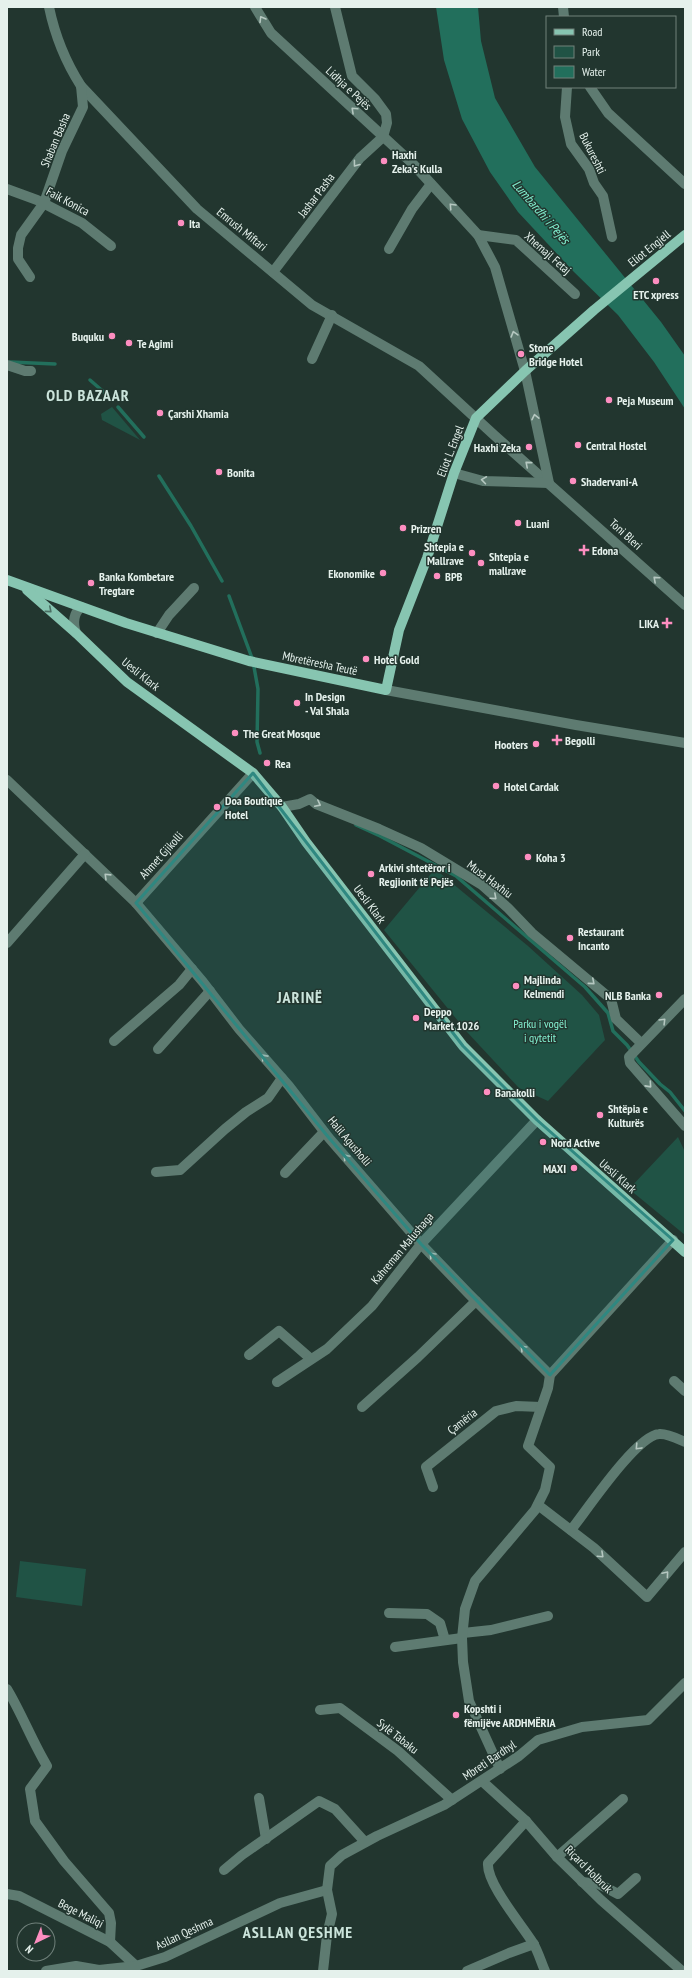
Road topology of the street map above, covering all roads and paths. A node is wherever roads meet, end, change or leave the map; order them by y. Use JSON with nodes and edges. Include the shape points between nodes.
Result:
{"nodes":[{"id":1,"x":48,"y":7,"type":"edge"},
{"id":2,"x":255,"y":7,"type":"edge"},
{"id":3,"x":335,"y":7,"type":"edge"},
{"id":4,"x":81,"y":86,"type":"junction"},
{"id":5,"x":567,"y":88,"type":"edge"},
{"id":6,"x":591,"y":88,"type":"edge"},
{"id":7,"x":383,"y":137,"type":"junction"},
{"id":8,"x":432,"y":184,"type":"junction"},
{"id":9,"x":685,"y":184,"type":"edge"},
{"id":10,"x":7,"y":188,"type":"edge"},
{"id":11,"x":44,"y":203,"type":"junction"},
{"id":12,"x":478,"y":235,"type":"junction"},
{"id":13,"x":685,"y":235,"type":"edge"},
{"id":14,"x":612,"y":237,"type":"dead end"},
{"id":15,"x":111,"y":246,"type":"dead end"},
{"id":16,"x":389,"y":249,"type":"dead end"},
{"id":17,"x":273,"y":272,"type":"junction"},
{"id":18,"x":30,"y":277,"type":"dead end"},
{"id":19,"x":630,"y":281,"type":"joint"},
{"id":20,"x":575,"y":294,"type":"dead end"},
{"id":21,"x":332,"y":315,"type":"junction"},
{"id":22,"x":312,"y":359,"type":"dead end"},
{"id":23,"x":7,"y":365,"type":"edge"},
{"id":24,"x":31,"y":371,"type":"dead end"},
{"id":25,"x":525,"y":371,"type":"junction"},
{"id":26,"x":476,"y":418,"type":"junction"},
{"id":27,"x":454,"y":473,"type":"junction"},
{"id":28,"x":549,"y":483,"type":"junction"},
{"id":29,"x":7,"y":580,"type":"edge"},
{"id":30,"x":22,"y":586,"type":"junction"},
{"id":31,"x":194,"y":588,"type":"dead end"},
{"id":32,"x":685,"y":605,"type":"edge"},
{"id":33,"x":81,"y":607,"type":"junction"},
{"id":34,"x":76,"y":633,"type":"junction"},
{"id":35,"x":157,"y":633,"type":"junction"},
{"id":36,"x":386,"y":690,"type":"junction"},
{"id":37,"x":685,"y":743,"type":"edge"},
{"id":38,"x":253,"y":773,"type":"junction"},
{"id":39,"x":8,"y":782,"type":"edge"},
{"id":40,"x":282,"y":807,"type":"junction"},
{"id":41,"x":85,"y":854,"type":"junction"},
{"id":42,"x":136,"y":903,"type":"junction"},
{"id":43,"x":7,"y":943,"type":"edge"},
{"id":44,"x":192,"y":969,"type":"junction"},
{"id":45,"x":210,"y":991,"type":"junction"},
{"id":46,"x":685,"y":999,"type":"edge"},
{"id":47,"x":114,"y":1041,"type":"dead end"},
{"id":48,"x":158,"y":1049,"type":"dead end"},
{"id":49,"x":635,"y":1050,"type":"junction"},
{"id":50,"x":282,"y":1078,"type":"junction"},
{"id":51,"x":537,"y":1120,"type":"junction"},
{"id":52,"x":685,"y":1126,"type":"edge"},
{"id":53,"x":324,"y":1132,"type":"junction"},
{"id":54,"x":156,"y":1172,"type":"dead end"},
{"id":55,"x":284,"y":1172,"type":"dead end"},
{"id":56,"x":673,"y":1240,"type":"junction"},
{"id":57,"x":421,"y":1244,"type":"junction"},
{"id":58,"x":685,"y":1252,"type":"edge"},
{"id":59,"x":476,"y":1301,"type":"junction"},
{"id":60,"x":249,"y":1355,"type":"dead end"},
{"id":61,"x":311,"y":1359,"type":"junction"},
{"id":62,"x":550,"y":1375,"type":"junction"},
{"id":63,"x":277,"y":1382,"type":"dead end"},
{"id":64,"x":674,"y":1382,"type":"dead end"},
{"id":65,"x":685,"y":1391,"type":"edge"},
{"id":66,"x":362,"y":1407,"type":"dead end"},
{"id":67,"x":541,"y":1407,"type":"junction"},
{"id":68,"x":685,"y":1442,"type":"edge"},
{"id":69,"x":433,"y":1487,"type":"dead end"},
{"id":70,"x":538,"y":1505,"type":"junction"},
{"id":71,"x":571,"y":1530,"type":"junction"},
{"id":72,"x":685,"y":1552,"type":"edge"},
{"id":73,"x":389,"y":1613,"type":"dead end"},
{"id":74,"x":548,"y":1616,"type":"dead end"},
{"id":75,"x":462,"y":1635,"type":"junction"},
{"id":76,"x":445,"y":1640,"type":"junction"},
{"id":77,"x":395,"y":1647,"type":"dead end"},
{"id":78,"x":685,"y":1683,"type":"edge"},
{"id":79,"x":7,"y":1689,"type":"edge"},
{"id":80,"x":320,"y":1710,"type":"dead end"},
{"id":81,"x":500,"y":1769,"type":"junction"},
{"id":82,"x":482,"y":1781,"type":"junction"},
{"id":83,"x":259,"y":1798,"type":"dead end"},
{"id":84,"x":623,"y":1799,"type":"dead end"},
{"id":85,"x":452,"y":1800,"type":"junction"},
{"id":86,"x":526,"y":1821,"type":"junction"},
{"id":87,"x":266,"y":1839,"type":"junction"},
{"id":88,"x":365,"y":1842,"type":"junction"},
{"id":89,"x":557,"y":1857,"type":"junction"},
{"id":90,"x":224,"y":1870,"type":"dead end"},
{"id":91,"x":636,"y":1878,"type":"dead end"},
{"id":92,"x":582,"y":1882,"type":"junction"},
{"id":93,"x":327,"y":1890,"type":"junction"},
{"id":94,"x":7,"y":1894,"type":"edge"},
{"id":95,"x":110,"y":1942,"type":"junction"},
{"id":96,"x":534,"y":1944,"type":"junction"},
{"id":97,"x":136,"y":1966,"type":"junction"},
{"id":98,"x":112,"y":1970,"type":"edge"},
{"id":99,"x":46,"y":1971,"type":"edge"},
{"id":100,"x":323,"y":1971,"type":"edge"},
{"id":101,"x":467,"y":1971,"type":"edge"},
{"id":102,"x":545,"y":1971,"type":"edge"},
{"id":103,"x":682,"y":1971,"type":"edge"}],
"edges":[{"from":1,"to":4,"type":"street","name":"Emrush Miftari","via":[[54,32],[68,66]]},
{"from":7,"to":2,"type":"street","name":"Lidhja e Pejës","one_way":true,"via":[[271,33]]},
{"from":3,"to":7,"type":"street","via":[[352,76],[386,114],[387,123]]},
{"from":4,"to":11,"type":"street","name":"Shaban Basha","via":[[83,107],[62,151]]},
{"from":4,"to":17,"type":"street","name":"Emrush Miftari","via":[[197,209]]},
{"from":5,"to":14,"type":"street","name":"Bukureshti","via":[[565,117],[571,144],[604,196]]},
{"from":6,"to":9,"type":"street","via":[[608,113]]},
{"from":7,"to":8,"type":"street","name":"Lidhja e Pejës"},
{"from":7,"to":17,"type":"street","name":"Jashar Pasha","one_way":true,"via":[[360,158]]},
{"from":12,"to":8,"type":"street","name":"Lidhja e Pejës","one_way":true},
{"from":8,"to":16,"type":"street","via":[[412,209]]},
{"from":10,"to":11,"type":"street","name":"Faik Konica"},
{"from":11,"to":15,"type":"street","name":"Faik Konica","via":[[82,223]]},
{"from":11,"to":18,"type":"street","name":"Shaban Basha","via":[[21,235],[18,248],[18,259]]},
{"from":12,"to":20,"type":"street","name":"Xhemajl Fetaj","via":[[516,240]]},
{"from":25,"to":12,"type":"street","name":"Lidhja e Pejës","one_way":true,"via":[[495,267]]},
{"from":13,"to":19,"type":"main road","name":"Eliot Engjell"},
{"from":17,"to":21,"type":"street","name":"Emrush Miftari","via":[[312,305]]},
{"from":19,"to":25,"type":"main road","name":"Eliot L. Engel"},
{"from":21,"to":22,"type":"street"},
{"from":21,"to":26,"type":"street","name":"Emrush Miftari","via":[[419,366]]},
{"from":23,"to":24,"type":"street"},
{"from":25,"to":26,"type":"main road","name":"Eliot L. Engel"},
{"from":28,"to":25,"type":"street","one_way":true},
{"from":26,"to":27,"type":"main road","name":"Eliot L. Engel"},
{"from":28,"to":26,"type":"street","name":"Toni Bleri","one_way":true},
{"from":28,"to":27,"type":"street","one_way":true,"via":[[483,481]]},
{"from":27,"to":36,"type":"main road","name":"Eliot L. Engel","via":[[427,558],[399,630]]},
{"from":32,"to":28,"type":"street","name":"Toni Bleri","one_way":true},
{"from":29,"to":30,"type":"main road","name":"Mbretëresha Teutë"},
{"from":30,"to":33,"type":"main road","name":"Mbretëresha Teutë"},
{"from":30,"to":34,"type":"main road","name":"Uesli Klark","one_way":true},
{"from":31,"to":35,"type":"street","via":[[169,615]]},
{"from":33,"to":34,"type":"street","via":[[74,619]]},
{"from":33,"to":35,"type":"main road","name":"Mbretëresha Teutë"},
{"from":34,"to":38,"type":"main road","name":"Uesli Klark","via":[[127,682]]},
{"from":35,"to":36,"type":"main road","name":"Mbretëresha Teutë","via":[[249,661]]},
{"from":36,"to":37,"type":"street","name":"Mbretëresha Teutë"},
{"from":38,"to":40,"type":"main road","name":"Uesli Klark"},
{"from":38,"to":42,"type":"street","name":"Ahmet Gjikolli"},
{"from":39,"to":41,"type":"street"},
{"from":40,"to":49,"type":"street","name":"Musa Haxhiu","one_way":true,"via":[[310,799],[316,804],[379,828],[421,848],[482,885],[532,933],[611,999],[616,1019]]},
{"from":40,"to":51,"type":"main road","name":"Uesli Klark","via":[[463,1046]]},
{"from":42,"to":41,"type":"street","one_way":true},
{"from":41,"to":43,"type":"street"},
{"from":42,"to":44,"type":"street","name":"Halil Agusholli"},
{"from":44,"to":45,"type":"street","name":"Halil Agusholli"},
{"from":44,"to":47,"type":"street","via":[[179,985]]},
{"from":45,"to":48,"type":"street"},
{"from":50,"to":45,"type":"street","name":"Halil Agusholli","one_way":true},
{"from":49,"to":46,"type":"street","one_way":true},
{"from":49,"to":52,"type":"street","name":"Musa Haxhiu","one_way":true,"via":[[630,1063]]},
{"from":50,"to":53,"type":"street","name":"Halil Agusholli"},
{"from":50,"to":54,"type":"street","via":[[268,1098],[225,1128],[180,1170]]},
{"from":51,"to":56,"type":"main road","name":"Uesli Klark"},
{"from":51,"to":57,"type":"street","name":"Kahreman Malushaga"},
{"from":53,"to":55,"type":"street"},
{"from":57,"to":53,"type":"street","name":"Halil Agusholli","one_way":true},
{"from":56,"to":58,"type":"main road","name":"Uesli Klark"},
{"from":56,"to":62,"type":"street"},
{"from":59,"to":57,"type":"street","name":"Halil Agusholli","one_way":true},
{"from":57,"to":61,"type":"street","name":"Kahreman Malushaga","via":[[372,1306],[327,1349]]},
{"from":62,"to":59,"type":"street","name":"Halil Agusholli","one_way":true},
{"from":59,"to":66,"type":"street"},
{"from":60,"to":61,"type":"street","via":[[279,1331]]},
{"from":61,"to":63,"type":"street","name":"Kahreman Malushaga"},
{"from":62,"to":67,"type":"street"},
{"from":64,"to":65,"type":"street"},
{"from":67,"to":69,"type":"street","name":"Çamëria","via":[[516,1406],[496,1411],[426,1467]]},
{"from":67,"to":70,"type":"street","via":[[528,1446],[550,1467],[545,1490]]},
{"from":68,"to":71,"type":"street","one_way":true,"via":[[660,1433],[648,1437],[612,1475]]},
{"from":70,"to":71,"type":"street"},
{"from":70,"to":75,"type":"street","via":[[475,1581],[465,1609]]},
{"from":71,"to":72,"type":"street","one_way":true,"via":[[647,1597]]},
{"from":73,"to":76,"type":"street","via":[[427,1614],[440,1623]]},
{"from":74,"to":75,"type":"street"},
{"from":75,"to":76,"type":"street"},
{"from":75,"to":81,"type":"street","via":[[469,1701]]},
{"from":76,"to":77,"type":"street"},
{"from":78,"to":81,"type":"street","name":"Mbreti Bardhyl","via":[[648,1720],[582,1727],[538,1740]]},
{"from":79,"to":95,"type":"street","via":[[47,1766],[30,1789],[35,1822],[64,1861],[109,1913],[112,1923]]},
{"from":80,"to":85,"type":"street","name":"Sylë Tabaku","via":[[340,1708],[398,1751]]},
{"from":81,"to":82,"type":"street","name":"Mbreti Bardhyl"},
{"from":82,"to":85,"type":"street","name":"Mbreti Bardhyl"},
{"from":82,"to":86,"type":"street","name":"Riçard Holbruk"},
{"from":83,"to":87,"type":"street"},
{"from":84,"to":89,"type":"street"},
{"from":85,"to":88,"type":"street","name":"Mbreti Bardhyl"},
{"from":86,"to":89,"type":"street","name":"Riçard Holbruk"},
{"from":86,"to":96,"type":"street","via":[[488,1863],[487,1871]]},
{"from":87,"to":88,"type":"street","via":[[319,1801],[335,1809]]},
{"from":87,"to":90,"type":"street"},
{"from":88,"to":93,"type":"street","name":"Mbreti Bardhyl","via":[[342,1855],[330,1866]]},
{"from":89,"to":92,"type":"street","name":"Riçard Holbruk"},
{"from":91,"to":92,"type":"street","via":[[618,1894],[599,1884]]},
{"from":92,"to":103,"type":"street","name":"Riçard Holbruk"},
{"from":93,"to":97,"type":"street","name":"Asllan Qeshma","via":[[280,1903],[165,1957]]},
{"from":93,"to":100,"type":"street","name":"Mbreti Bardhyl","via":[[332,1914]]},
{"from":94,"to":95,"type":"street","name":"Bege Maliqi","via":[[19,1896]]},
{"from":95,"to":97,"type":"street","name":"Bege Maliqi"},
{"from":96,"to":101,"type":"street"},
{"from":96,"to":102,"type":"street"},
{"from":97,"to":98,"type":"street","name":"Asllan Qeshma"},
{"from":98,"to":99,"type":"street","name":"Asllan Qeshma","via":[[76,1966]]}]}
